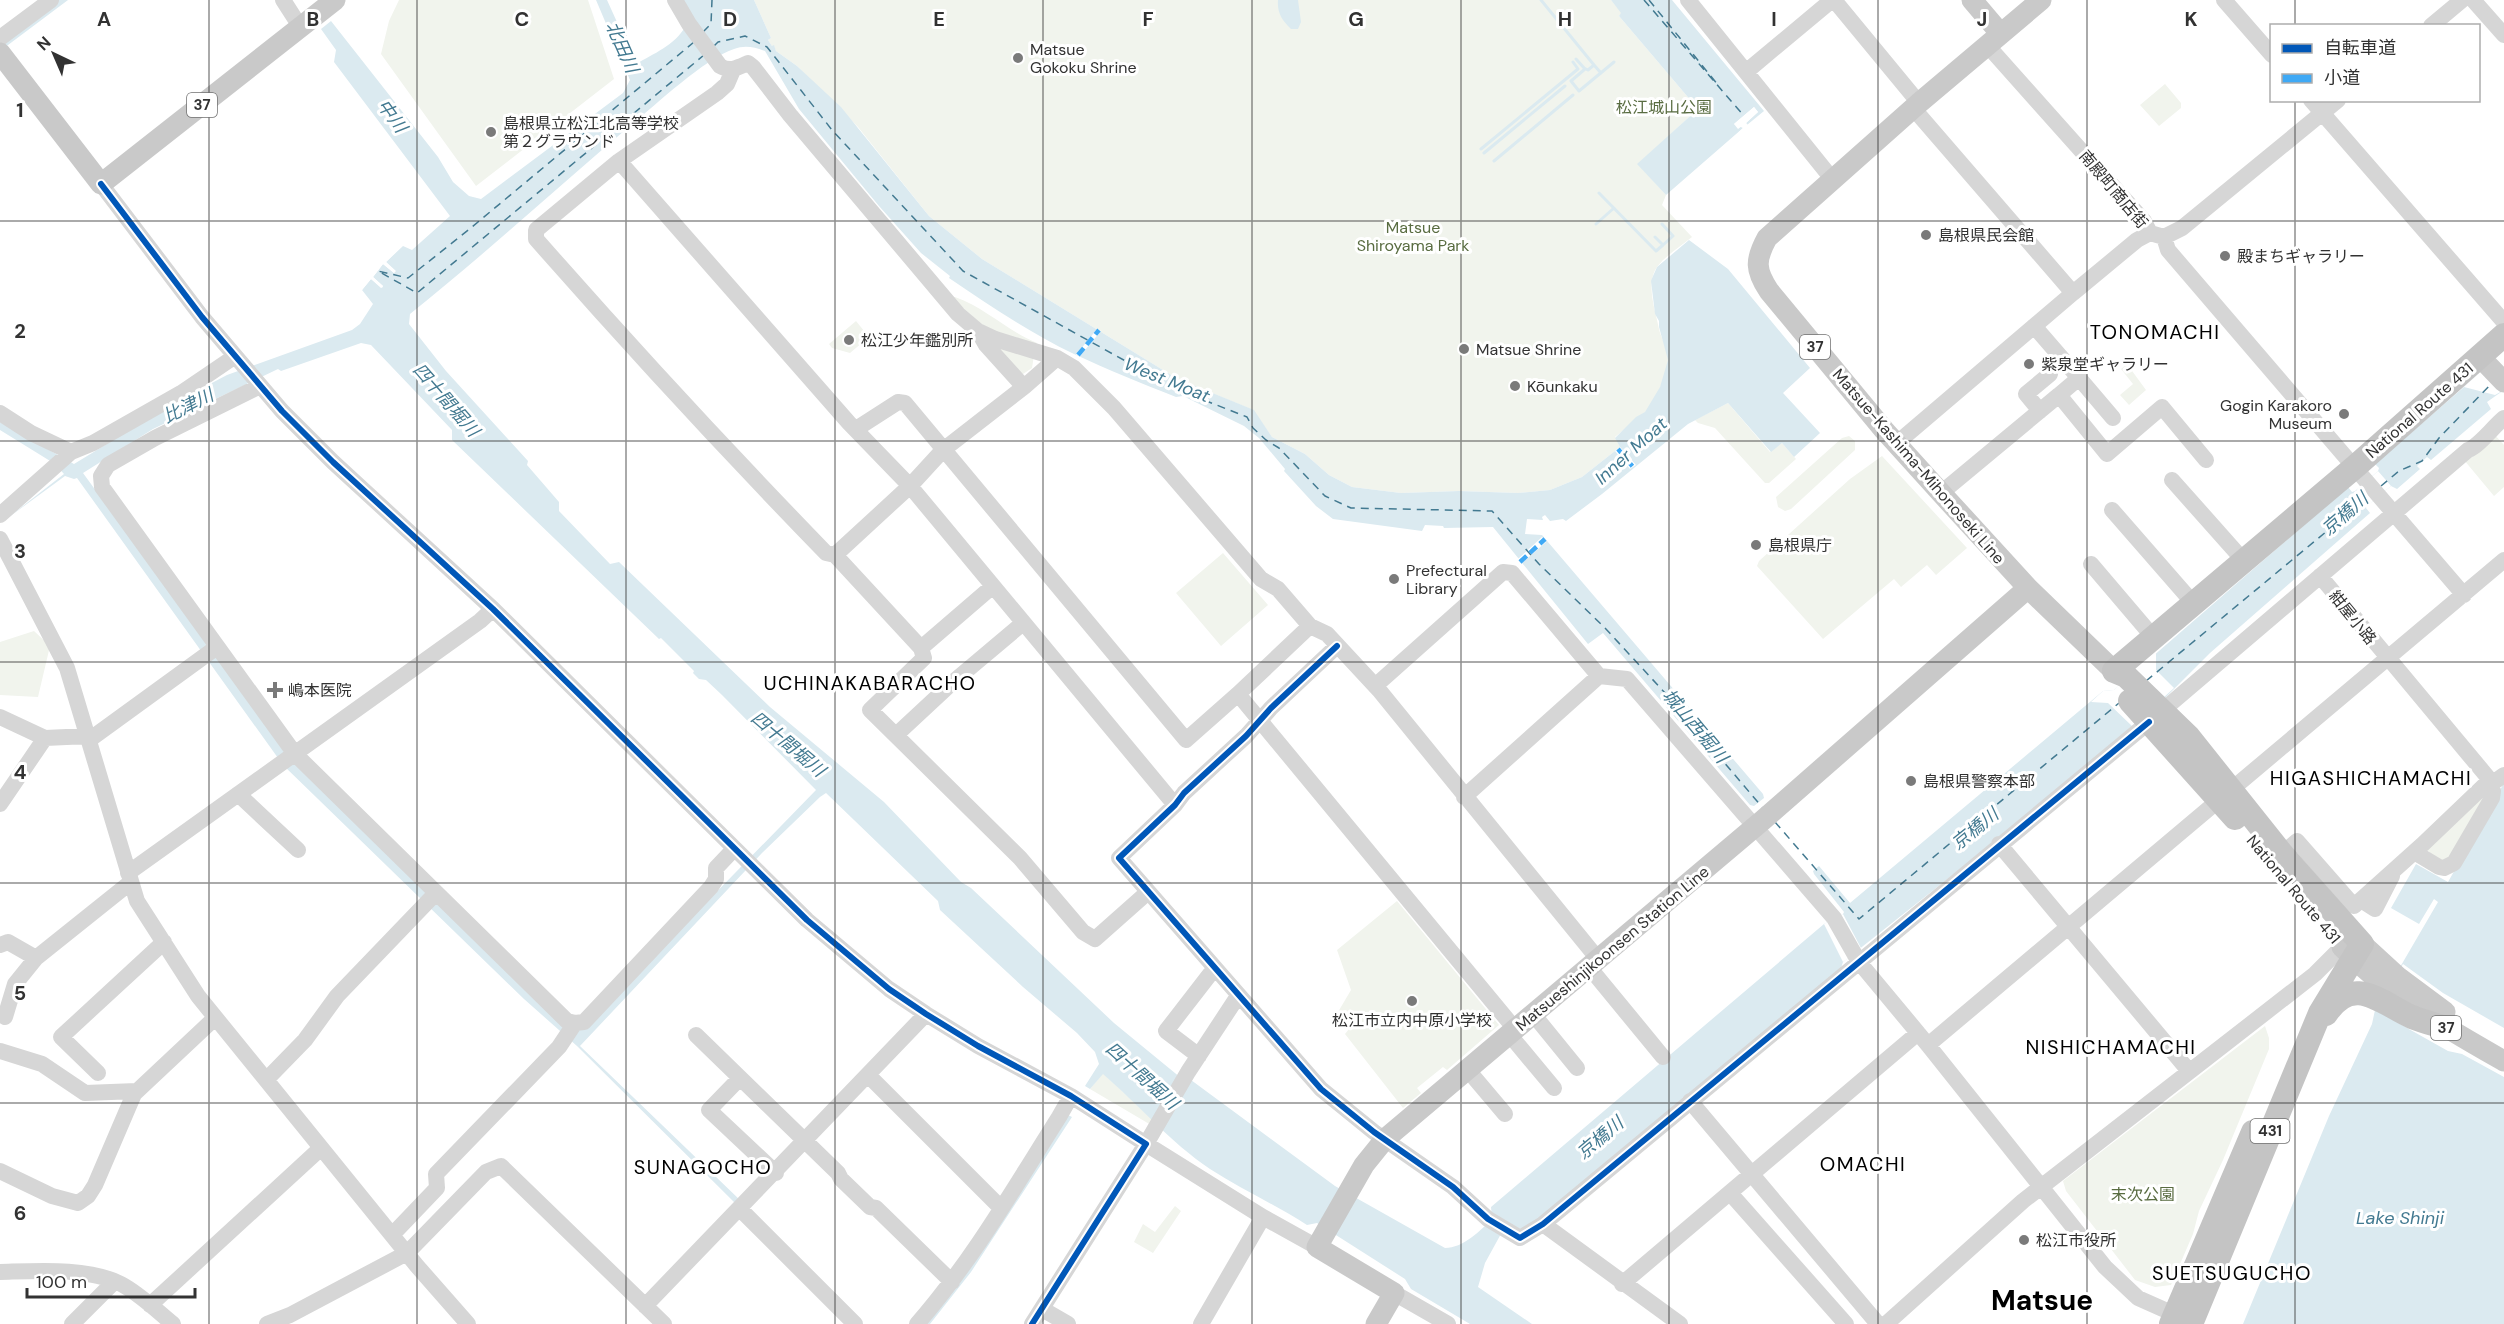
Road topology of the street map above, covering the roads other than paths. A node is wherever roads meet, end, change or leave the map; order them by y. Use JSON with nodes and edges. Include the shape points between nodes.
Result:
{"nodes":[{"id":1,"x":51,"y":0,"type":"edge"},
{"id":2,"x":283,"y":0,"type":"edge"},
{"id":3,"x":675,"y":0,"type":"edge"},
{"id":4,"x":1688,"y":0,"type":"edge"},
{"id":5,"x":1833,"y":0,"type":"edge"},
{"id":6,"x":1972,"y":0,"type":"edge"},
{"id":7,"x":2041,"y":0,"type":"edge"},
{"id":8,"x":2224,"y":0,"type":"edge"},
{"id":9,"x":2462,"y":0,"type":"edge"},
{"id":10,"x":2473,"y":0,"type":"edge"},
{"id":11,"x":333,"y":1,"type":"edge"},
{"id":12,"x":2433,"y":24,"type":"edge"},
{"id":13,"x":302,"y":27,"type":"junction"},
{"id":14,"x":2504,"y":35,"type":"edge"},
{"id":15,"x":1994,"y":39,"type":"junction"},
{"id":16,"x":1,"y":53,"type":"edge"},
{"id":17,"x":2270,"y":54,"type":"edge"},
{"id":18,"x":732,"y":70,"type":"junction"},
{"id":19,"x":1747,"y":71,"type":"junction"},
{"id":20,"x":2313,"y":102,"type":"edge"},
{"id":21,"x":2336,"y":102,"type":"edge"},
{"id":22,"x":1916,"y":105,"type":"junction"},
{"id":23,"x":2322,"y":114,"type":"junction"},
{"id":24,"x":619,"y":161,"type":"junction"},
{"id":25,"x":1833,"y":180,"type":"junction"},
{"id":26,"x":101,"y":184,"type":"junction"},
{"id":27,"x":2157,"y":235,"type":"junction"},
{"id":28,"x":2073,"y":293,"type":"junction"},
{"id":29,"x":2504,"y":321,"type":"edge"},
{"id":30,"x":2034,"y":326,"type":"junction"},
{"id":31,"x":978,"y":331,"type":"junction"},
{"id":32,"x":2504,"y":335,"type":"edge"},
{"id":33,"x":1057,"y":358,"type":"junction"},
{"id":34,"x":2062,"y":358,"type":"junction"},
{"id":35,"x":238,"y":361,"type":"junction"},
{"id":36,"x":2483,"y":361,"type":"junction"},
{"id":37,"x":2079,"y":378,"type":"junction"},
{"id":38,"x":2504,"y":382,"type":"edge"},
{"id":39,"x":258,"y":384,"type":"junction"},
{"id":40,"x":1024,"y":387,"type":"junction"},
{"id":41,"x":2059,"y":395,"type":"junction"},
{"id":42,"x":2040,"y":411,"type":"junction"},
{"id":43,"x":0,"y":413,"type":"edge"},
{"id":44,"x":2113,"y":418,"type":"dead end"},
{"id":45,"x":2504,"y":418,"type":"edge"},
{"id":46,"x":856,"y":429,"type":"junction"},
{"id":47,"x":1897,"y":443,"type":"junction"},
{"id":48,"x":943,"y":450,"type":"junction"},
{"id":49,"x":69,"y":455,"type":"junction"},
{"id":50,"x":2206,"y":460,"type":"dead end"},
{"id":51,"x":2361,"y":473,"type":"junction"},
{"id":52,"x":2172,"y":480,"type":"dead end"},
{"id":53,"x":910,"y":486,"type":"junction"},
{"id":54,"x":1941,"y":493,"type":"junction"},
{"id":55,"x":2112,"y":510,"type":"dead end"},
{"id":56,"x":2393,"y":512,"type":"junction"},
{"id":57,"x":0,"y":515,"type":"edge"},
{"id":58,"x":0,"y":539,"type":"edge"},
{"id":59,"x":835,"y":555,"type":"junction"},
{"id":60,"x":2504,"y":560,"type":"edge"},
{"id":61,"x":2244,"y":561,"type":"junction"},
{"id":62,"x":2091,"y":564,"type":"dead end"},
{"id":63,"x":2320,"y":576,"type":"junction"},
{"id":64,"x":993,"y":586,"type":"junction"},
{"id":65,"x":2028,"y":588,"type":"junction"},
{"id":66,"x":2464,"y":595,"type":"junction"},
{"id":67,"x":2194,"y":604,"type":"junction"},
{"id":68,"x":493,"y":609,"type":"junction"},
{"id":69,"x":1023,"y":623,"type":"junction"},
{"id":70,"x":1310,"y":626,"type":"junction"},
{"id":71,"x":2154,"y":638,"type":"junction"},
{"id":72,"x":1337,"y":646,"type":"junction"},
{"id":73,"x":921,"y":648,"type":"junction"},
{"id":74,"x":212,"y":651,"type":"junction"},
{"id":75,"x":2387,"y":659,"type":"junction"},
{"id":76,"x":1599,"y":676,"type":"junction"},
{"id":77,"x":2119,"y":677,"type":"junction"},
{"id":78,"x":1375,"y":686,"type":"junction"},
{"id":79,"x":1238,"y":694,"type":"junction"},
{"id":80,"x":2154,"y":714,"type":"junction"},
{"id":81,"x":0,"y":717,"type":"edge"},
{"id":82,"x":1260,"y":719,"type":"junction"},
{"id":83,"x":896,"y":735,"type":"junction"},
{"id":84,"x":45,"y":738,"type":"junction"},
{"id":85,"x":89,"y":738,"type":"junction"},
{"id":86,"x":289,"y":758,"type":"junction"},
{"id":87,"x":2497,"y":778,"type":"edge"},
{"id":88,"x":238,"y":794,"type":"junction"},
{"id":89,"x":2225,"y":794,"type":"junction"},
{"id":90,"x":1464,"y":797,"type":"junction"},
{"id":91,"x":0,"y":804,"type":"edge"},
{"id":92,"x":1175,"y":805,"type":"junction"},
{"id":93,"x":1765,"y":818,"type":"junction"},
{"id":94,"x":2000,"y":844,"type":"junction"},
{"id":95,"x":298,"y":850,"type":"dead end"},
{"id":96,"x":2414,"y":852,"type":"junction"},
{"id":97,"x":2282,"y":854,"type":"junction"},
{"id":98,"x":744,"y":858,"type":"junction"},
{"id":99,"x":130,"y":878,"type":"junction"},
{"id":100,"x":1148,"y":892,"type":"junction"},
{"id":101,"x":432,"y":898,"type":"junction"},
{"id":102,"x":2069,"y":926,"type":"junction"},
{"id":103,"x":164,"y":942,"type":"junction"},
{"id":104,"x":0,"y":945,"type":"edge"},
{"id":105,"x":2352,"y":950,"type":"junction"},
{"id":106,"x":36,"y":958,"type":"junction"},
{"id":107,"x":1857,"y":960,"type":"junction"},
{"id":108,"x":1593,"y":963,"type":"junction"},
{"id":109,"x":1214,"y":969,"type":"junction"},
{"id":110,"x":2391,"y":989,"type":"junction"},
{"id":111,"x":1238,"y":996,"type":"junction"},
{"id":112,"x":926,"y":1014,"type":"junction"},
{"id":113,"x":1533,"y":1014,"type":"junction"},
{"id":114,"x":6,"y":1017,"type":"dead end"},
{"id":115,"x":215,"y":1018,"type":"junction"},
{"id":116,"x":2444,"y":1027,"type":"joint"},
{"id":117,"x":571,"y":1030,"type":"junction"},
{"id":118,"x":1512,"y":1032,"type":"junction"},
{"id":119,"x":696,"y":1035,"type":"dead end"},
{"id":120,"x":2310,"y":1036,"type":"junction"},
{"id":121,"x":1923,"y":1039,"type":"junction"},
{"id":122,"x":2504,"y":1046,"type":"edge"},
{"id":123,"x":0,"y":1051,"type":"edge"},
{"id":124,"x":1199,"y":1056,"type":"junction"},
{"id":125,"x":1663,"y":1057,"type":"dead end"},
{"id":126,"x":2504,"y":1061,"type":"edge"},
{"id":127,"x":1577,"y":1068,"type":"dead end"},
{"id":128,"x":1467,"y":1069,"type":"junction"},
{"id":129,"x":2189,"y":1071,"type":"junction"},
{"id":130,"x":98,"y":1073,"type":"dead end"},
{"id":131,"x":868,"y":1075,"type":"junction"},
{"id":132,"x":740,"y":1078,"type":"junction"},
{"id":133,"x":267,"y":1079,"type":"junction"},
{"id":134,"x":1554,"y":1088,"type":"dead end"},
{"id":135,"x":137,"y":1091,"type":"junction"},
{"id":136,"x":1071,"y":1096,"type":"junction"},
{"id":137,"x":1690,"y":1101,"type":"junction"},
{"id":138,"x":1505,"y":1114,"type":"dead end"},
{"id":139,"x":1385,"y":1139,"type":"junction"},
{"id":140,"x":805,"y":1141,"type":"junction"},
{"id":141,"x":1146,"y":1144,"type":"junction"},
{"id":142,"x":321,"y":1148,"type":"junction"},
{"id":143,"x":0,"y":1171,"type":"edge"},
{"id":144,"x":776,"y":1173,"type":"junction"},
{"id":145,"x":1752,"y":1175,"type":"junction"},
{"id":146,"x":436,"y":1188,"type":"junction"},
{"id":147,"x":2040,"y":1188,"type":"junction"},
{"id":148,"x":1730,"y":1194,"type":"junction"},
{"id":149,"x":454,"y":1205,"type":"junction"},
{"id":150,"x":1001,"y":1208,"type":"junction"},
{"id":151,"x":740,"y":1209,"type":"junction"},
{"id":152,"x":1263,"y":1217,"type":"junction"},
{"id":153,"x":1543,"y":1224,"type":"junction"},
{"id":154,"x":393,"y":1234,"type":"junction"},
{"id":155,"x":1321,"y":1240,"type":"junction"},
{"id":156,"x":407,"y":1253,"type":"junction"},
{"id":157,"x":0,"y":1272,"type":"edge"},
{"id":158,"x":114,"y":1282,"type":"junction"},
{"id":159,"x":952,"y":1282,"type":"junction"},
{"id":160,"x":1622,"y":1284,"type":"junction"},
{"id":161,"x":1394,"y":1293,"type":"junction"},
{"id":162,"x":150,"y":1305,"type":"junction"},
{"id":163,"x":645,"y":1306,"type":"junction"},
{"id":164,"x":1042,"y":1309,"type":"junction"},
{"id":165,"x":2182,"y":1321,"type":"edge"},
{"id":166,"x":464,"y":1323,"type":"edge"},
{"id":167,"x":1842,"y":1323,"type":"edge"},
{"id":168,"x":72,"y":1324,"type":"edge"},
{"id":169,"x":173,"y":1324,"type":"edge"},
{"id":170,"x":267,"y":1324,"type":"edge"},
{"id":171,"x":664,"y":1324,"type":"edge"},
{"id":172,"x":855,"y":1324,"type":"edge"},
{"id":173,"x":916,"y":1324,"type":"edge"},
{"id":174,"x":1032,"y":1324,"type":"edge"},
{"id":175,"x":1068,"y":1324,"type":"edge"},
{"id":176,"x":1201,"y":1324,"type":"edge"},
{"id":177,"x":1376,"y":1324,"type":"edge"},
{"id":178,"x":1448,"y":1324,"type":"edge"},
{"id":179,"x":1680,"y":1324,"type":"edge"},
{"id":180,"x":1878,"y":1324,"type":"edge"},
{"id":181,"x":1886,"y":1324,"type":"edge"}],
"edges":[{"from":1,"to":16,"type":"street"},
{"from":2,"to":13,"type":"street"},
{"from":3,"to":18,"type":"street","via":[[720,66]]},
{"from":4,"to":19,"type":"street"},
{"from":5,"to":19,"type":"street"},
{"from":5,"to":22,"type":"street"},
{"from":6,"to":15,"type":"main road"},
{"from":7,"to":15,"type":"main road","name":"Matsue-Kashima-Mihonoseki Line"},
{"from":8,"to":17,"type":"street"},
{"from":9,"to":12,"type":"street"},
{"from":10,"to":14,"type":"street"},
{"from":11,"to":13,"type":"main road","number":"37"},
{"from":13,"to":26,"type":"main road","number":"37"},
{"from":15,"to":22,"type":"main road","name":"Matsue-Kashima-Mihonoseki Line","number":"37"},
{"from":15,"to":27,"type":"street","name":"南殿町商店街"},
{"from":16,"to":26,"type":"main road"},
{"from":18,"to":24,"type":"street","via":[[727,84],[717,93]]},
{"from":18,"to":31,"type":"street","via":[[748,63],[753,67],[958,314]]},
{"from":19,"to":25,"type":"street"},
{"from":20,"to":23,"type":"street"},
{"from":21,"to":23,"type":"street"},
{"from":22,"to":25,"type":"main road","name":"Matsue-Kashima-Mihonoseki Line","number":"37"},
{"from":22,"to":28,"type":"street"},
{"from":23,"to":27,"type":"street","via":[[2182,228]]},
{"from":23,"to":29,"type":"street"},
{"from":24,"to":46,"type":"street"},
{"from":24,"to":59,"type":"street","via":[[536,230],[536,239],[769,495],[826,553]]},
{"from":25,"to":47,"type":"main road","name":"Matsue-Kashima-Mihonoseki Line","number":"37","via":[[1767,238],[1759,253],[1759,272],[1769,291]]},
{"from":26,"to":35,"type":"street"},
{"from":27,"to":28,"type":"street","via":[[2137,240]]},
{"from":27,"to":51,"type":"street","name":"南殿町商店街"},
{"from":28,"to":30,"type":"street"},
{"from":30,"to":34,"type":"street"},
{"from":30,"to":47,"type":"street"},
{"from":31,"to":33,"type":"street"},
{"from":31,"to":40,"type":"street"},
{"from":32,"to":36,"type":"highway","name":"National Route 431"},
{"from":33,"to":40,"type":"street"},
{"from":33,"to":70,"type":"street","via":[[1074,368],[1114,408],[1261,579],[1278,590]]},
{"from":34,"to":37,"type":"street"},
{"from":34,"to":42,"type":"street","via":[[2026,394]]},
{"from":35,"to":39,"type":"street"},
{"from":35,"to":49,"type":"street"},
{"from":36,"to":38,"type":"main road"},
{"from":36,"to":51,"type":"highway","name":"National Route 431"},
{"from":37,"to":41,"type":"street"},
{"from":37,"to":44,"type":"street"},
{"from":39,"to":68,"type":"street","via":[[333,462]]},
{"from":39,"to":74,"type":"street","via":[[133,449],[108,465],[101,476],[102,487]]},
{"from":40,"to":48,"type":"street"},
{"from":41,"to":42,"type":"street"},
{"from":41,"to":50,"type":"street","via":[[2107,454],[2162,407]]},
{"from":42,"to":54,"type":"street"},
{"from":43,"to":49,"type":"street"},
{"from":45,"to":56,"type":"street","via":[[2479,444]]},
{"from":46,"to":48,"type":"street","via":[[898,402],[905,403]]},
{"from":46,"to":53,"type":"street"},
{"from":47,"to":54,"type":"main road","name":"Matsue-Kashima-Mihonoseki Line","number":"37"},
{"from":48,"to":53,"type":"street"},
{"from":48,"to":79,"type":"street","via":[[1186,740]]},
{"from":49,"to":57,"type":"street"},
{"from":51,"to":56,"type":"street","name":"南殿町商店街"},
{"from":51,"to":61,"type":"highway","name":"National Route 431"},
{"from":52,"to":61,"type":"street"},
{"from":53,"to":59,"type":"street"},
{"from":53,"to":64,"type":"street"},
{"from":54,"to":65,"type":"main road","name":"Matsue-Kashima-Mihonoseki Line","number":"37"},
{"from":55,"to":67,"type":"street"},
{"from":56,"to":63,"type":"street"},
{"from":56,"to":66,"type":"street","name":"南殿町商店街"},
{"from":58,"to":85,"type":"street","via":[[68,668]]},
{"from":59,"to":73,"type":"street"},
{"from":60,"to":66,"type":"street"},
{"from":61,"to":67,"type":"highway","name":"National Route 431"},
{"from":62,"to":71,"type":"street"},
{"from":63,"to":75,"type":"street","name":"紺屋小路"},
{"from":63,"to":80,"type":"street"},
{"from":64,"to":69,"type":"street"},
{"from":64,"to":73,"type":"street"},
{"from":65,"to":77,"type":"main road","name":"Matsue-Kashima-Mihonoseki Line","number":"37"},
{"from":65,"to":93,"type":"main road","name":"Matsueshinjikoonsen Station Line"},
{"from":66,"to":75,"type":"street"},
{"from":67,"to":71,"type":"highway","name":"National Route 431"},
{"from":68,"to":86,"type":"street"},
{"from":68,"to":98,"type":"street"},
{"from":69,"to":83,"type":"street"},
{"from":69,"to":92,"type":"street"},
{"from":70,"to":72,"type":"street","via":[[1327,634]]},
{"from":70,"to":79,"type":"street"},
{"from":71,"to":77,"type":"highway","name":"National Route 431"},
{"from":72,"to":78,"type":"street"},
{"from":72,"to":82,"type":"street"},
{"from":73,"to":83,"type":"street","via":[[924,658],[870,710]]},
{"from":74,"to":85,"type":"street"},
{"from":74,"to":86,"type":"street"},
{"from":75,"to":87,"type":"street","name":"紺屋小路"},
{"from":75,"to":89,"type":"street"},
{"from":76,"to":78,"type":"street","via":[[1512,573],[1503,572]]},
{"from":76,"to":90,"type":"street"},
{"from":76,"to":93,"type":"street","via":[[1627,679]]},
{"from":77,"to":80,"type":"highway","name":"National Route 431"},
{"from":78,"to":90,"type":"street"},
{"from":79,"to":82,"type":"street"},
{"from":80,"to":89,"type":"highway","name":"National Route 431"},
{"from":80,"to":94,"type":"street"},
{"from":81,"to":84,"type":"street"},
{"from":82,"to":92,"type":"street"},
{"from":82,"to":118,"type":"street"},
{"from":83,"to":100,"type":"street","via":[[1020,858],[1083,932],[1095,939]]},
{"from":84,"to":85,"type":"street"},
{"from":84,"to":91,"type":"street"},
{"from":85,"to":99,"type":"street"},
{"from":86,"to":88,"type":"street"},
{"from":86,"to":101,"type":"street"},
{"from":87,"to":96,"type":"street"},
{"from":87,"to":96,"type":"street","via":[[2492,798],[2454,864],[2439,867]]},
{"from":88,"to":95,"type":"street"},
{"from":88,"to":99,"type":"street"},
{"from":89,"to":97,"type":"highway","name":"National Route 431"},
{"from":89,"to":102,"type":"street"},
{"from":89,"to":105,"type":"highway","name":"National Route 431"},
{"from":90,"to":108,"type":"street"},
{"from":92,"to":100,"type":"street","via":[[1119,858]]},
{"from":93,"to":107,"type":"street","via":[[1834,918]]},
{"from":93,"to":108,"type":"main road","name":"Matsueshinjikoonsen Station Line"},
{"from":94,"to":102,"type":"street"},
{"from":94,"to":107,"type":"street"},
{"from":96,"to":97,"type":"street","via":[[2354,906],[2297,841]]},
{"from":97,"to":105,"type":"highway","name":"National Route 431"},
{"from":98,"to":112,"type":"street","via":[[839,948]]},
{"from":98,"to":117,"type":"street","via":[[716,868],[711,887],[584,1022]]},
{"from":99,"to":103,"type":"street","via":[[137,901]]},
{"from":99,"to":106,"type":"street"},
{"from":100,"to":109,"type":"street"},
{"from":101,"to":117,"type":"street","via":[[567,1021]]},
{"from":101,"to":133,"type":"street","via":[[337,996],[305,1040]]},
{"from":102,"to":121,"type":"street"},
{"from":102,"to":129,"type":"street"},
{"from":103,"to":115,"type":"street"},
{"from":103,"to":130,"type":"street","via":[[61,1036]]},
{"from":104,"to":106,"type":"street","via":[[8,942]]},
{"from":105,"to":110,"type":"main road","number":"37"},
{"from":105,"to":120,"type":"highway","number":"431"},
{"from":105,"to":129,"type":"street"},
{"from":105,"to":165,"type":"highway","number":"431","via":[[2295,1032]]},
{"from":106,"to":114,"type":"street","via":[[15,984]]},
{"from":107,"to":121,"type":"street"},
{"from":107,"to":137,"type":"street"},
{"from":108,"to":113,"type":"main road","name":"Matsueshinjikoonsen Station Line"},
{"from":108,"to":125,"type":"street"},
{"from":109,"to":111,"type":"street"},
{"from":109,"to":124,"type":"street","via":[[1166,1031]]},
{"from":110,"to":116,"type":"highway","via":[[2412,1017]]},
{"from":110,"to":120,"type":"highway","via":[[2338,1000]]},
{"from":110,"to":122,"type":"main road","number":"37","via":[[2449,1014]]},
{"from":111,"to":124,"type":"street"},
{"from":111,"to":139,"type":"street","via":[[1321,1089]]},
{"from":112,"to":131,"type":"street"},
{"from":112,"to":136,"type":"street"},
{"from":113,"to":118,"type":"main road","name":"Matsueshinjikoonsen Station Line"},
{"from":113,"to":127,"type":"street"},
{"from":115,"to":133,"type":"street"},
{"from":115,"to":135,"type":"street"},
{"from":116,"to":126,"type":"main road","number":"37"},
{"from":117,"to":146,"type":"street","via":[[436,1174]]},
{"from":118,"to":128,"type":"main road","name":"Matsueshinjikoonsen Station Line"},
{"from":118,"to":134,"type":"street"},
{"from":119,"to":132,"type":"street"},
{"from":120,"to":165,"type":"highway","number":"431"},
{"from":121,"to":145,"type":"street"},
{"from":121,"to":147,"type":"street"},
{"from":123,"to":135,"type":"street","via":[[42,1064],[85,1093]]},
{"from":124,"to":141,"type":"street"},
{"from":128,"to":138,"type":"street"},
{"from":128,"to":139,"type":"main road","name":"Matsueshinjikoonsen Station Line"},
{"from":129,"to":147,"type":"street"},
{"from":131,"to":140,"type":"street"},
{"from":131,"to":150,"type":"street"},
{"from":132,"to":140,"type":"street"},
{"from":132,"to":144,"type":"street","via":[[709,1110]]},
{"from":133,"to":142,"type":"street"},
{"from":135,"to":143,"type":"street","via":[[95,1185],[78,1203],[52,1196]]},
{"from":136,"to":141,"type":"street"},
{"from":136,"to":150,"type":"street"},
{"from":137,"to":145,"type":"street"},
{"from":137,"to":153,"type":"street"},
{"from":139,"to":153,"type":"street","via":[[1453,1187],[1488,1219],[1520,1238]]},
{"from":139,"to":155,"type":"main road","name":"Matsueshinjikoonsen Station Line","via":[[1364,1165]]},
{"from":140,"to":144,"type":"street"},
{"from":140,"to":159,"type":"street"},
{"from":141,"to":152,"type":"street"},
{"from":141,"to":164,"type":"street"},
{"from":142,"to":154,"type":"street"},
{"from":142,"to":162,"type":"street"},
{"from":144,"to":151,"type":"street"},
{"from":145,"to":148,"type":"street"},
{"from":145,"to":180,"type":"street"},
{"from":146,"to":149,"type":"street"},
{"from":146,"to":154,"type":"street"},
{"from":147,"to":165,"type":"street","via":[[2122,1286]]},
{"from":147,"to":181,"type":"street"},
{"from":148,"to":160,"type":"street"},
{"from":148,"to":167,"type":"street"},
{"from":149,"to":156,"type":"street"},
{"from":149,"to":163,"type":"street","via":[[486,1172],[501,1166]]},
{"from":150,"to":159,"type":"street"},
{"from":151,"to":163,"type":"street"},
{"from":151,"to":172,"type":"street"},
{"from":152,"to":155,"type":"street"},
{"from":152,"to":176,"type":"street"},
{"from":153,"to":160,"type":"street"},
{"from":154,"to":156,"type":"street"},
{"from":155,"to":161,"type":"main road"},
{"from":156,"to":166,"type":"street"},
{"from":156,"to":170,"type":"street"},
{"from":157,"to":158,"type":"street","via":[[96,1275]]},
{"from":158,"to":162,"type":"street"},
{"from":158,"to":168,"type":"street"},
{"from":159,"to":173,"type":"street"},
{"from":160,"to":179,"type":"street"},
{"from":161,"to":177,"type":"main road"},
{"from":161,"to":178,"type":"street"},
{"from":162,"to":169,"type":"street"},
{"from":163,"to":171,"type":"street"},
{"from":164,"to":174,"type":"street"},
{"from":164,"to":175,"type":"street"}]}
